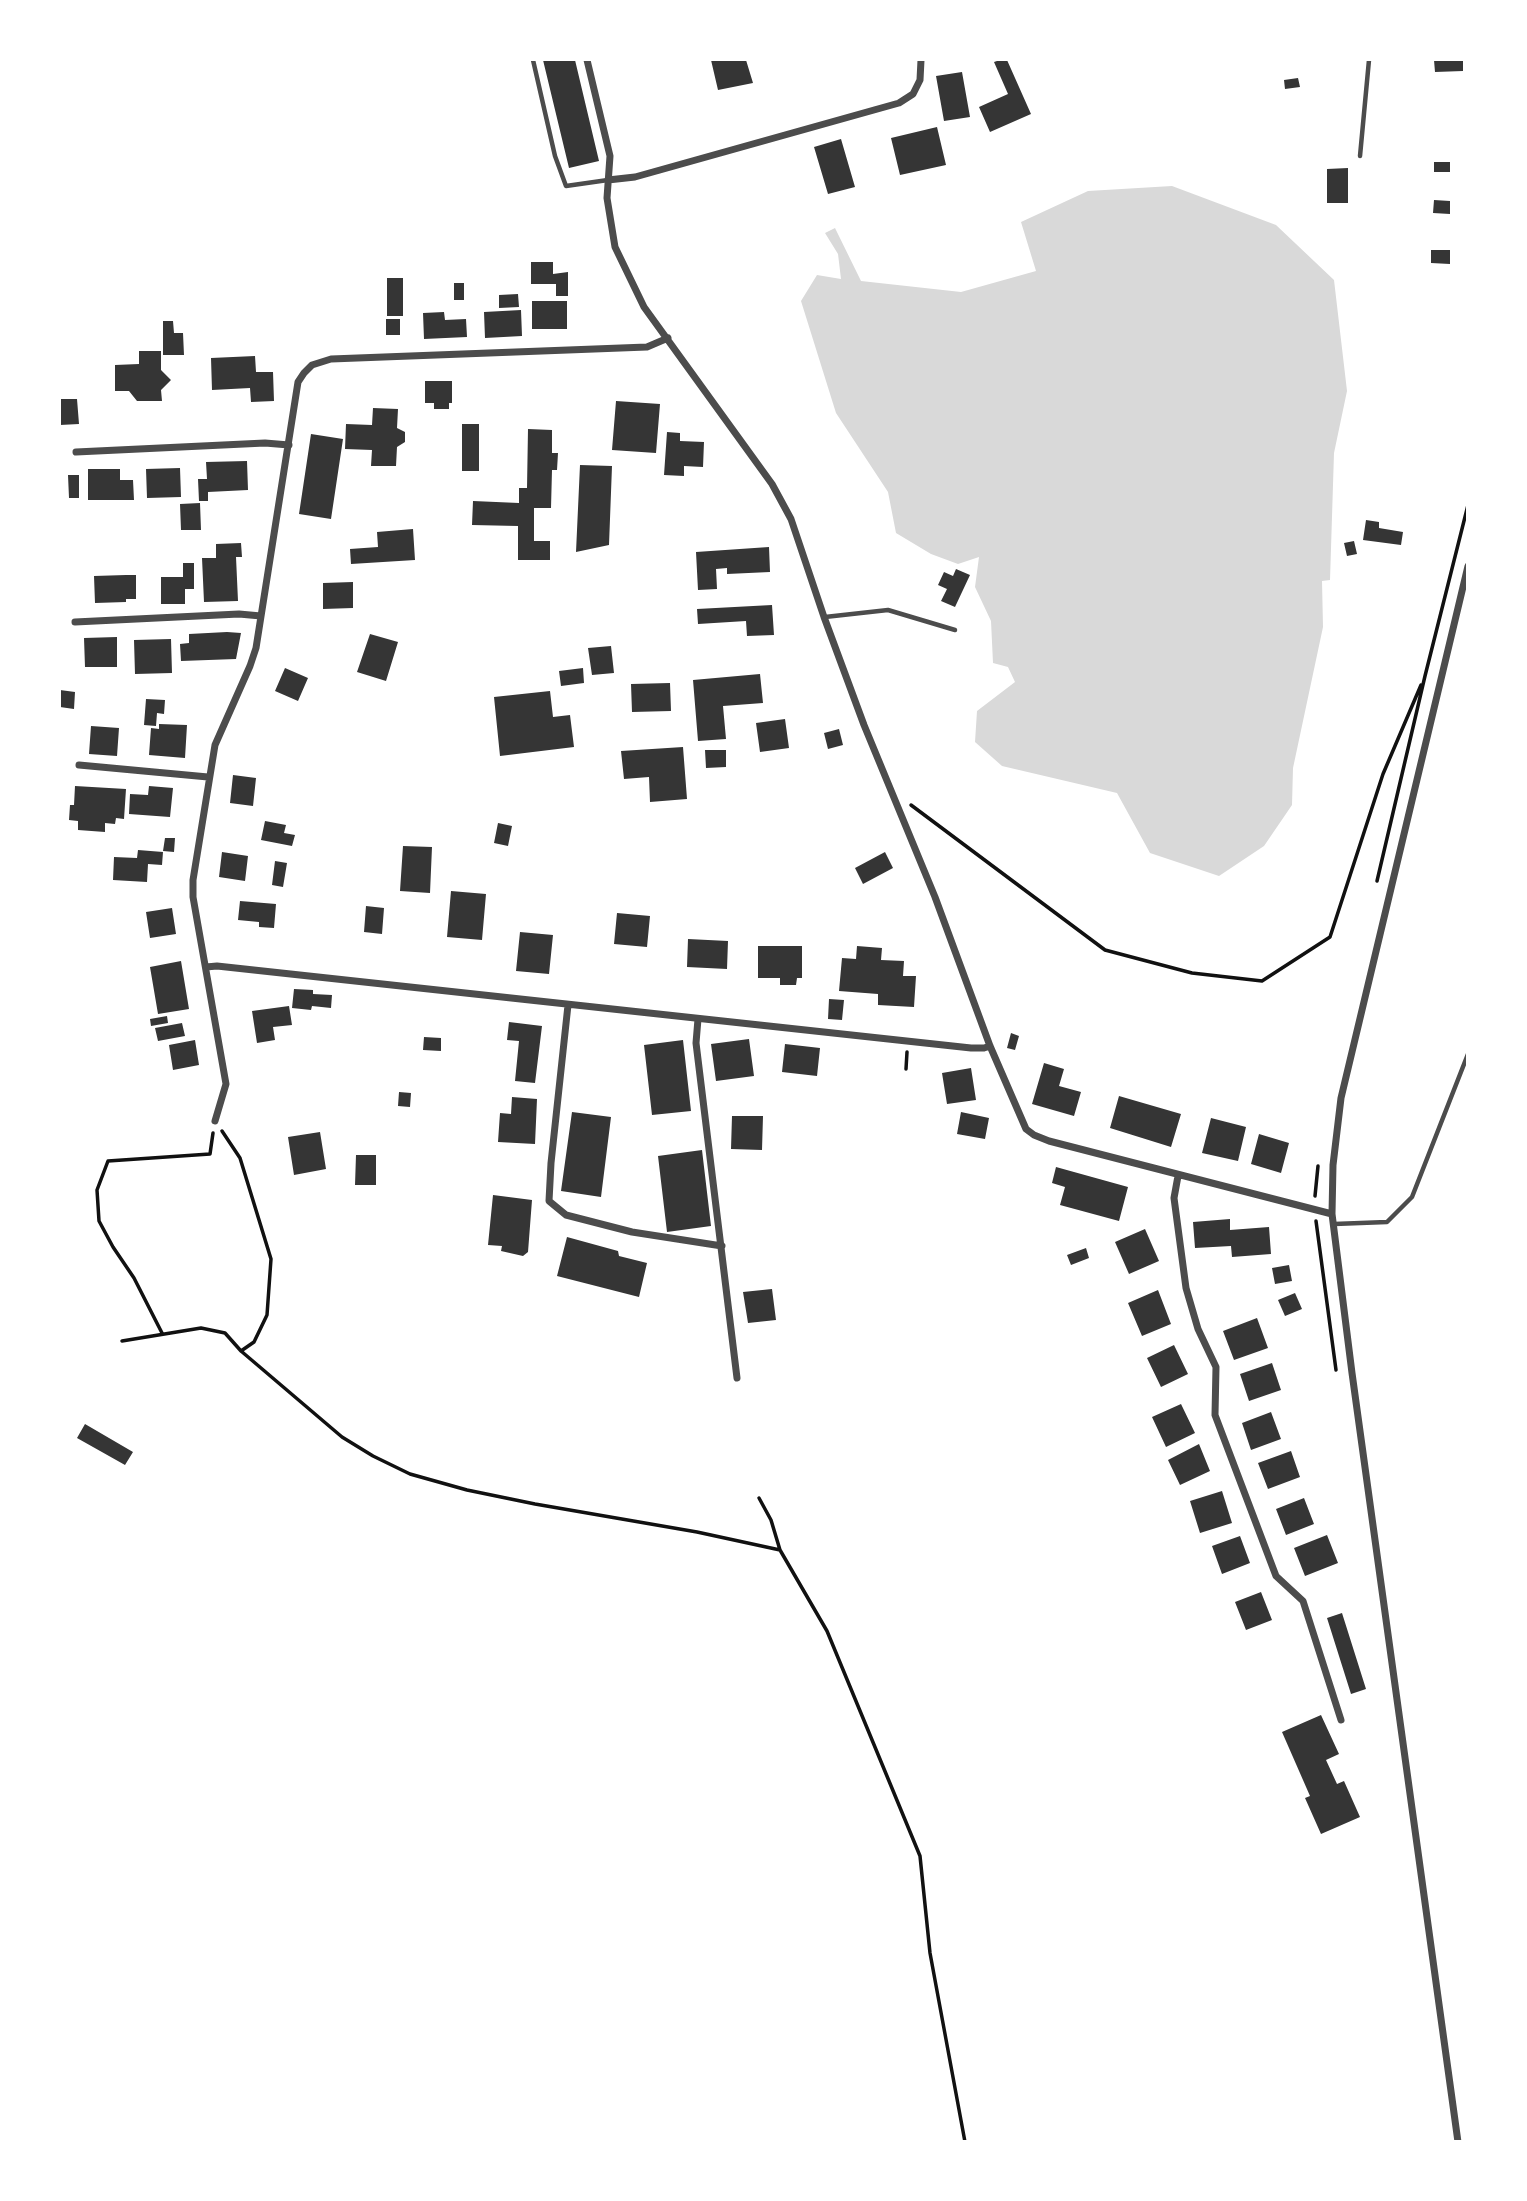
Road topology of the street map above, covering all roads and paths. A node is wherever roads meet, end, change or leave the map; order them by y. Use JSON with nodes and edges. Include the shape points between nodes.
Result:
{"nodes":[{"id":1,"x":533,"y":60,"type":"edge"},
{"id":2,"x":587,"y":60,"type":"edge"},
{"id":3,"x":921,"y":60,"type":"edge"},
{"id":4,"x":1369,"y":60,"type":"edge"},
{"id":5,"x":1360,"y":156,"type":"dead end"},
{"id":6,"x":608,"y":180,"type":"junction"},
{"id":7,"x":668,"y":338,"type":"junction"},
{"id":8,"x":289,"y":445,"type":"junction"},
{"id":9,"x":76,"y":452,"type":"dead end"},
{"id":10,"x":1468,"y":566,"type":"edge"},
{"id":11,"x":261,"y":616,"type":"junction"},
{"id":12,"x":824,"y":617,"type":"junction"},
{"id":13,"x":75,"y":622,"type":"dead end"},
{"id":14,"x":955,"y":631,"type":"dead end"},
{"id":15,"x":1440,"y":642,"type":"dead end"},
{"id":16,"x":79,"y":765,"type":"dead end"},
{"id":17,"x":208,"y":777,"type":"junction"},
{"id":18,"x":912,"y":805,"type":"dead end"},
{"id":19,"x":206,"y":967,"type":"junction"},
{"id":20,"x":568,"y":1005,"type":"junction"},
{"id":21,"x":698,"y":1019,"type":"junction"},
{"id":22,"x":990,"y":1046,"type":"junction"},
{"id":23,"x":1468,"y":1054,"type":"edge"},
{"id":24,"x":215,"y":1121,"type":"junction"},
{"id":25,"x":1178,"y":1176,"type":"junction"},
{"id":26,"x":1332,"y":1214,"type":"junction"},
{"id":27,"x":1334,"y":1224,"type":"junction"},
{"id":28,"x":722,"y":1246,"type":"junction"},
{"id":29,"x":162,"y":1333,"type":"junction"},
{"id":30,"x":122,"y":1341,"type":"dead end"},
{"id":31,"x":241,"y":1351,"type":"junction"},
{"id":32,"x":737,"y":1378,"type":"dead end"},
{"id":33,"x":759,"y":1497,"type":"dead end"},
{"id":34,"x":780,"y":1550,"type":"junction"},
{"id":35,"x":1341,"y":1720,"type":"dead end"},
{"id":36,"x":965,"y":2141,"type":"edge"},
{"id":37,"x":1458,"y":2141,"type":"edge"}],
"edges":[{"from":1,"to":6,"type":"lane","via":[[566,186]]},
{"from":2,"to":6,"type":"street","via":[[610,156]]},
{"from":3,"to":6,"type":"street","via":[[920,80],[913,94],[899,103],[635,177]]},
{"from":4,"to":5,"type":"lane"},
{"from":6,"to":7,"type":"street","via":[[615,247],[644,307]]},
{"from":7,"to":8,"type":"street","via":[[647,347],[321,361],[298,382]]},
{"from":7,"to":12,"type":"street","via":[[782,500]]},
{"from":8,"to":9,"type":"street"},
{"from":8,"to":11,"type":"street"},
{"from":10,"to":26,"type":"street","via":[[1341,1098]]},
{"from":11,"to":13,"type":"street"},
{"from":11,"to":17,"type":"street","via":[[250,666],[215,745]]},
{"from":12,"to":14,"type":"lane","via":[[888,610]]},
{"from":12,"to":22,"type":"street"},
{"from":15,"to":18,"type":"path","via":[[1383,774],[1329,937],[1262,981],[1192,973],[1105,950]]},
{"from":16,"to":17,"type":"street"},
{"from":17,"to":19,"type":"street","via":[[192,889]]},
{"from":19,"to":20,"type":"street"},
{"from":19,"to":24,"type":"street","via":[[226,1084]]},
{"from":20,"to":21,"type":"street"},
{"from":20,"to":28,"type":"street","via":[[549,1200],[566,1215],[632,1232]]},
{"from":21,"to":22,"type":"street","via":[[971,1048]]},
{"from":21,"to":28,"type":"street","via":[[696,1043]]},
{"from":22,"to":25,"type":"street","via":[[1021,1121],[1034,1135]]},
{"from":23,"to":27,"type":"lane","via":[[1412,1197],[1387,1222]]},
{"from":24,"to":29,"type":"path","via":[[210,1154],[107,1161],[97,1189],[99,1221]]},
{"from":24,"to":31,"type":"path","via":[[240,1158],[271,1259],[267,1315],[254,1342]]},
{"from":25,"to":26,"type":"street"},
{"from":25,"to":35,"type":"street","via":[[1174,1198],[1186,1288],[1216,1367],[1214,1415],[1276,1576],[1303,1601]]},
{"from":26,"to":27,"type":"street"},
{"from":27,"to":37,"type":"street"},
{"from":28,"to":32,"type":"street"},
{"from":29,"to":30,"type":"path"},
{"from":29,"to":31,"type":"path","via":[[201,1328],[225,1333]]},
{"from":31,"to":34,"type":"path","via":[[342,1437],[410,1474],[508,1498]]},
{"from":33,"to":34,"type":"path"},
{"from":34,"to":36,"type":"path","via":[[827,1632],[920,1856],[930,1953]]}]}
